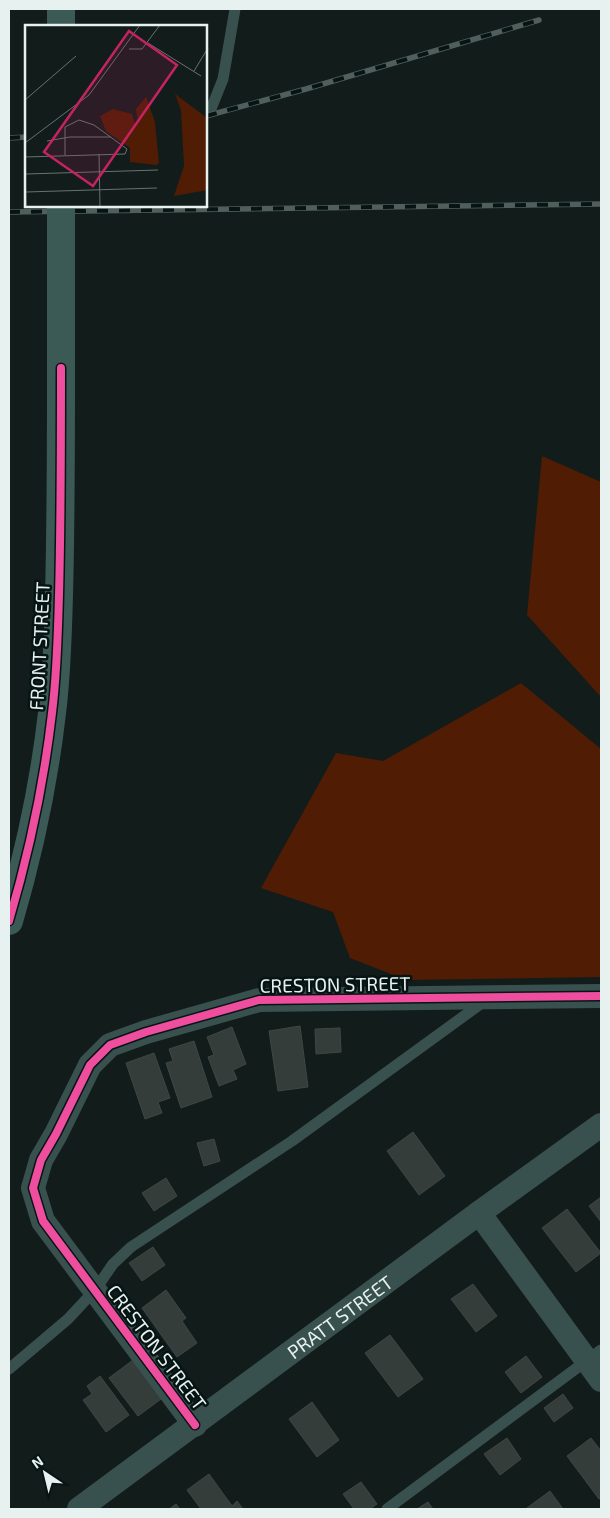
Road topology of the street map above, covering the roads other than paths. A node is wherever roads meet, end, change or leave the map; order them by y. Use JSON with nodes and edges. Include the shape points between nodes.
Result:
{"nodes":[{"id":1,"x":61,"y":9,"type":"edge"},
{"id":2,"x":235,"y":9,"type":"edge"},
{"id":3,"x":61,"y":25,"type":"edge"},
{"id":4,"x":208,"y":110,"type":"edge"},
{"id":5,"x":61,"y":208,"type":"edge"},
{"id":6,"x":9,"y":921,"type":"edge"},
{"id":7,"x":601,"y":996,"type":"edge"},
{"id":8,"x":490,"y":997,"type":"junction"},
{"id":9,"x":601,"y":1125,"type":"edge"},
{"id":10,"x":479,"y":1213,"type":"junction"},
{"id":11,"x":95,"y":1290,"type":"junction"},
{"id":12,"x":594,"y":1355,"type":"edge"},
{"id":13,"x":9,"y":1369,"type":"edge"},
{"id":14,"x":601,"y":1380,"type":"edge"},
{"id":15,"x":195,"y":1425,"type":"junction"},
{"id":16,"x":80,"y":1509,"type":"edge"},
{"id":17,"x":386,"y":1509,"type":"edge"}],
"edges":[{"from":1,"to":3,"type":"street"},
{"from":2,"to":4,"type":"lane","via":[[223,80]]},
{"from":5,"to":6,"type":"street","name":"FRONT STREET","bridge":true,"via":[[61,524],[57,645],[43,780]]},
{"from":7,"to":8,"type":"street","name":"CRESTON STREET"},
{"from":8,"to":11,"type":"lane","via":[[292,1141],[131,1246],[113,1264]]},
{"from":8,"to":11,"type":"street","name":"CRESTON STREET","via":[[259,1000],[110,1045],[90,1065],[41,1160],[32,1188],[43,1221]]},
{"from":9,"to":10,"type":"street","name":"PRATT STREET"},
{"from":10,"to":12,"type":"street"},
{"from":10,"to":15,"type":"street","name":"PRATT STREET"},
{"from":11,"to":13,"type":"lane","via":[[68,1319]]},
{"from":11,"to":15,"type":"street","name":"CRESTON STREET"},
{"from":12,"to":14,"type":"street"},
{"from":12,"to":17,"type":"lane"},
{"from":15,"to":16,"type":"street","name":"PRATT STREET"}]}
